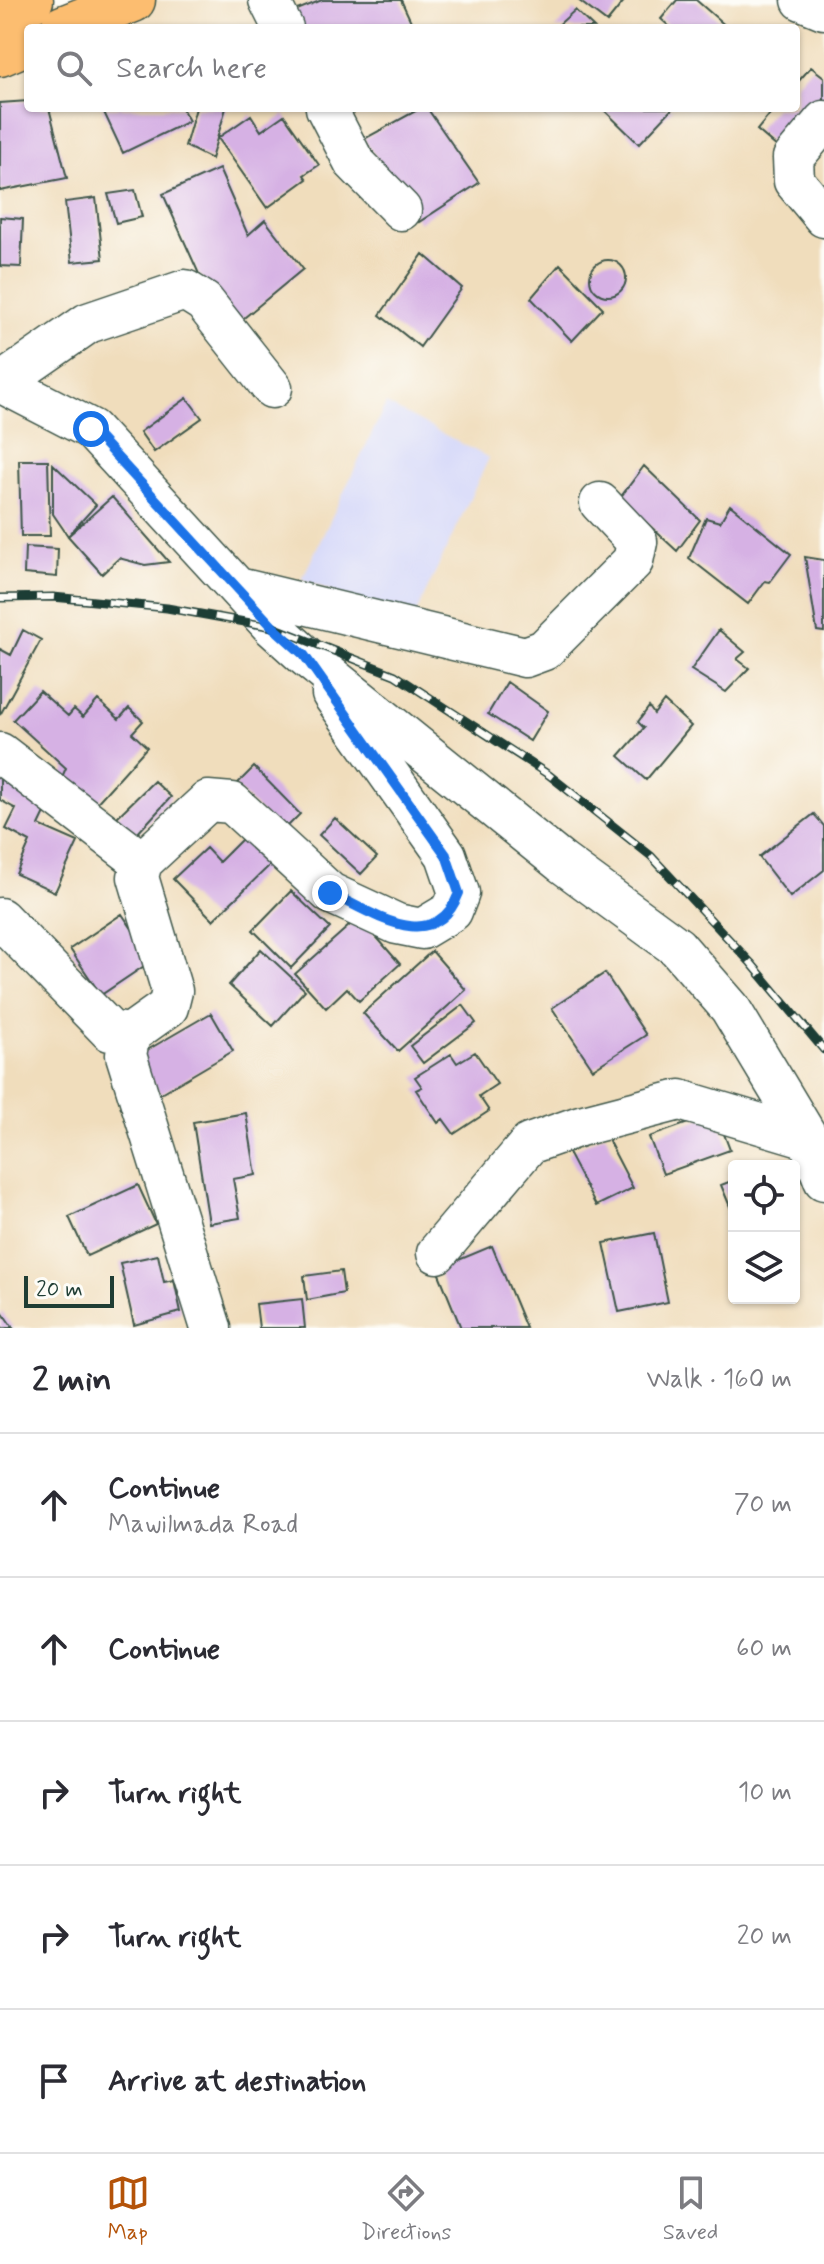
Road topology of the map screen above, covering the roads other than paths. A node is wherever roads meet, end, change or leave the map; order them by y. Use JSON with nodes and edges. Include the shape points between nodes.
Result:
{"nodes":[{"id":1,"x":31,"y":0,"type":"edge"},
{"id":2,"x":133,"y":0,"type":"edge"},
{"id":3,"x":269,"y":0,"type":"edge"},
{"id":4,"x":802,"y":0,"type":"edge"},
{"id":5,"x":824,"y":9,"type":"edge"},
{"id":6,"x":0,"y":13,"type":"edge"},
{"id":7,"x":73,"y":24,"type":"edge"},
{"id":8,"x":281,"y":24,"type":"edge"},
{"id":9,"x":24,"y":44,"type":"edge"},
{"id":10,"x":0,"y":54,"type":"edge"},
{"id":11,"x":328,"y":112,"type":"edge"},
{"id":12,"x":824,"y":121,"type":"edge"},
{"id":13,"x":401,"y":210,"type":"dead end"},
{"id":14,"x":824,"y":217,"type":"edge"},
{"id":15,"x":2,"y":382,"type":"edge"},
{"id":16,"x":272,"y":388,"type":"dead end"},
{"id":17,"x":600,"y":503,"type":"dead end"},
{"id":18,"x":238,"y":588,"type":"junction"},
{"id":19,"x":304,"y":655,"type":"junction"},
{"id":20,"x":0,"y":753,"type":"edge"},
{"id":21,"x":142,"y":862,"type":"junction"},
{"id":22,"x":0,"y":918,"type":"edge"},
{"id":23,"x":130,"y":1034,"type":"junction"},
{"id":24,"x":808,"y":1138,"type":"junction"},
{"id":25,"x":824,"y":1180,"type":"edge"},
{"id":26,"x":437,"y":1253,"type":"dead end"},
{"id":27,"x":211,"y":1328,"type":"edge"}],
"edges":[{"from":1,"to":6,"type":"highway"},
{"from":2,"to":7,"type":"highway"},
{"from":3,"to":8,"type":"street"},
{"from":4,"to":5,"type":"street"},
{"from":9,"to":10,"type":"highway"},
{"from":11,"to":13,"type":"street","via":[[354,162]]},
{"from":12,"to":14,"type":"street","via":[[793,158],[794,181]]},
{"from":15,"to":16,"type":"street","via":[[88,323],[185,290],[204,302]]},
{"from":15,"to":18,"type":"street","via":[[91,429]]},
{"from":17,"to":18,"type":"street","via":[[637,542],[633,561],[544,650],[525,657]]},
{"from":18,"to":19,"type":"street"},
{"from":19,"to":21,"type":"street","via":[[446,855],[459,893],[452,911],[422,929],[397,924],[330,893],[232,803],[208,801]]},
{"from":19,"to":24,"type":"street","via":[[561,862],[677,947],[730,1008]]},
{"from":20,"to":21,"type":"street"},
{"from":21,"to":23,"type":"street","via":[[138,877],[172,991],[168,1007]]},
{"from":22,"to":23,"type":"street","via":[[110,1031]]},
{"from":23,"to":27,"type":"street","via":[[126,1055]]},
{"from":24,"to":25,"type":"street"},
{"from":24,"to":26,"type":"street","via":[[680,1100],[580,1126],[529,1144]]}]}
